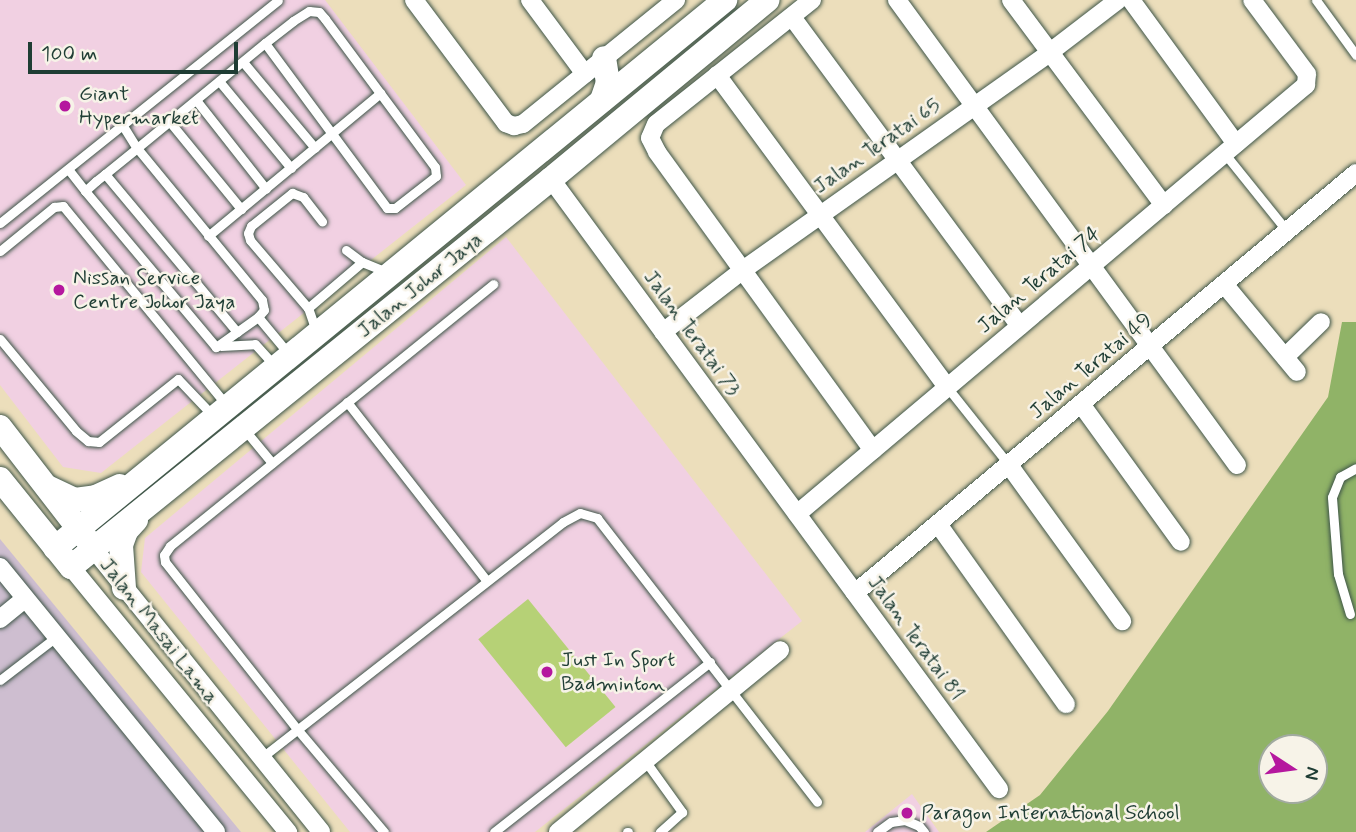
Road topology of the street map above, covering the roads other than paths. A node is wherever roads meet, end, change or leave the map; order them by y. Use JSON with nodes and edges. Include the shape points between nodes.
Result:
{"nodes":[{"id":1,"x":278,"y":0,"type":"edge"},
{"id":2,"x":414,"y":0,"type":"edge"},
{"id":3,"x":530,"y":0,"type":"edge"},
{"id":4,"x":677,"y":0,"type":"edge"},
{"id":5,"x":725,"y":0,"type":"edge"},
{"id":6,"x":768,"y":0,"type":"edge"},
{"id":7,"x":812,"y":0,"type":"edge"},
{"id":8,"x":897,"y":0,"type":"edge"},
{"id":9,"x":1011,"y":0,"type":"edge"},
{"id":10,"x":1118,"y":0,"type":"edge"},
{"id":11,"x":1131,"y":0,"type":"edge"},
{"id":12,"x":1252,"y":0,"type":"edge"},
{"id":13,"x":1316,"y":0,"type":"edge"},
{"id":14,"x":657,"y":6,"type":"edge"},
{"id":15,"x":792,"y":17,"type":"junction"},
{"id":16,"x":265,"y":43,"type":"junction"},
{"id":17,"x":1049,"y":53,"type":"junction"},
{"id":18,"x":1356,"y":55,"type":"edge"},
{"id":19,"x":604,"y":58,"type":"junction"},
{"id":20,"x":243,"y":62,"type":"junction"},
{"id":21,"x":585,"y":74,"type":"junction"},
{"id":22,"x":717,"y":75,"type":"junction"},
{"id":23,"x":219,"y":81,"type":"junction"},
{"id":24,"x":380,"y":93,"type":"junction"},
{"id":25,"x":196,"y":100,"type":"junction"},
{"id":26,"x":602,"y":100,"type":"junction"},
{"id":27,"x":975,"y":106,"type":"junction"},
{"id":28,"x":169,"y":121,"type":"junction"},
{"id":29,"x":123,"y":126,"type":"junction"},
{"id":30,"x":332,"y":134,"type":"junction"},
{"id":31,"x":137,"y":148,"type":"junction"},
{"id":32,"x":315,"y":148,"type":"junction"},
{"id":33,"x":1230,"y":149,"type":"junction"},
{"id":34,"x":897,"y":160,"type":"junction"},
{"id":35,"x":290,"y":168,"type":"junction"},
{"id":36,"x":68,"y":169,"type":"junction"},
{"id":37,"x":105,"y":174,"type":"junction"},
{"id":38,"x":1354,"y":178,"type":"edge"},
{"id":39,"x":551,"y":179,"type":"junction"},
{"id":40,"x":265,"y":189,"type":"junction"},
{"id":41,"x":85,"y":191,"type":"junction"},
{"id":42,"x":1164,"y":205,"type":"junction"},
{"id":43,"x":242,"y":209,"type":"junction"},
{"id":44,"x":820,"y":214,"type":"junction"},
{"id":45,"x":322,"y":221,"type":"dead end"},
{"id":46,"x":0,"y":223,"type":"edge"},
{"id":47,"x":1287,"y":230,"type":"junction"},
{"id":48,"x":208,"y":236,"type":"junction"},
{"id":49,"x":346,"y":250,"type":"dead end"},
{"id":50,"x":0,"y":251,"type":"edge"},
{"id":51,"x":362,"y":262,"type":"junction"},
{"id":52,"x":1092,"y":266,"type":"junction"},
{"id":53,"x":743,"y":270,"type":"junction"},
{"id":54,"x":390,"y":273,"type":"junction"},
{"id":55,"x":492,"y":284,"type":"dead end"},
{"id":56,"x":1224,"y":284,"type":"junction"},
{"id":57,"x":308,"y":308,"type":"junction"},
{"id":58,"x":258,"y":317,"type":"junction"},
{"id":59,"x":1321,"y":322,"type":"dead end"},
{"id":60,"x":1020,"y":326,"type":"junction"},
{"id":61,"x":237,"y":332,"type":"junction"},
{"id":62,"x":663,"y":332,"type":"junction"},
{"id":63,"x":317,"y":333,"type":"junction"},
{"id":64,"x":0,"y":339,"type":"edge"},
{"id":65,"x":1150,"y":346,"type":"junction"},
{"id":66,"x":216,"y":347,"type":"junction"},
{"id":67,"x":1285,"y":357,"type":"junction"},
{"id":68,"x":283,"y":361,"type":"junction"},
{"id":69,"x":194,"y":367,"type":"junction"},
{"id":70,"x":1297,"y":372,"type":"dead end"},
{"id":71,"x":178,"y":379,"type":"junction"},
{"id":72,"x":947,"y":387,"type":"junction"},
{"id":73,"x":347,"y":402,"type":"junction"},
{"id":74,"x":1081,"y":404,"type":"junction"},
{"id":75,"x":220,"y":412,"type":"junction"},
{"id":76,"x":0,"y":427,"type":"edge"},
{"id":77,"x":243,"y":428,"type":"junction"},
{"id":78,"x":873,"y":450,"type":"junction"},
{"id":79,"x":272,"y":463,"type":"junction"},
{"id":80,"x":1009,"y":465,"type":"junction"},
{"id":81,"x":1237,"y":465,"type":"dead end"},
{"id":82,"x":1356,"y":468,"type":"edge"},
{"id":83,"x":143,"y":475,"type":"junction"},
{"id":84,"x":0,"y":479,"type":"edge"},
{"id":85,"x":46,"y":486,"type":"junction"},
{"id":86,"x":157,"y":497,"type":"junction"},
{"id":87,"x":797,"y":514,"type":"junction"},
{"id":88,"x":938,"y":524,"type":"junction"},
{"id":89,"x":86,"y":539,"type":"junction"},
{"id":90,"x":1181,"y":542,"type":"dead end"},
{"id":91,"x":63,"y":557,"type":"junction"},
{"id":92,"x":3,"y":577,"type":"edge"},
{"id":93,"x":487,"y":581,"type":"junction"},
{"id":94,"x":124,"y":588,"type":"junction"},
{"id":95,"x":855,"y":593,"type":"junction"},
{"id":96,"x":25,"y":599,"type":"junction"},
{"id":97,"x":1350,"y":614,"type":"dead end"},
{"id":98,"x":0,"y":619,"type":"edge"},
{"id":99,"x":1122,"y":621,"type":"dead end"},
{"id":100,"x":56,"y":637,"type":"junction"},
{"id":101,"x":779,"y":650,"type":"dead end"},
{"id":102,"x":710,"y":662,"type":"junction"},
{"id":103,"x":0,"y":680,"type":"edge"},
{"id":104,"x":203,"y":687,"type":"junction"},
{"id":105,"x":732,"y":689,"type":"junction"},
{"id":106,"x":183,"y":704,"type":"junction"},
{"id":107,"x":1066,"y":704,"type":"dead end"},
{"id":108,"x":297,"y":729,"type":"junction"},
{"id":109,"x":261,"y":758,"type":"junction"},
{"id":110,"x":646,"y":762,"type":"junction"},
{"id":111,"x":999,"y":789,"type":"dead end"},
{"id":112,"x":817,"y":802,"type":"dead end"},
{"id":113,"x":216,"y":832,"type":"edge"},
{"id":114,"x":288,"y":832,"type":"edge"},
{"id":115,"x":321,"y":832,"type":"edge"},
{"id":116,"x":384,"y":832,"type":"edge"},
{"id":117,"x":494,"y":832,"type":"edge"},
{"id":118,"x":558,"y":832,"type":"edge"},
{"id":119,"x":660,"y":832,"type":"edge"},
{"id":120,"x":877,"y":832,"type":"edge"},
{"id":121,"x":924,"y":832,"type":"edge"}],
"edges":[{"from":1,"to":29,"type":"lane"},
{"from":2,"to":21,"type":"street","via":[[506,123],[523,124]]},
{"from":3,"to":21,"type":"street"},
{"from":4,"to":14,"type":"street"},
{"from":5,"to":26,"type":"main road","name":"Jalan Johor Jaya"},
{"from":6,"to":39,"type":"main road","name":"Jalan Johor Jaya"},
{"from":7,"to":15,"type":"street"},
{"from":8,"to":27,"type":"street"},
{"from":9,"to":17,"type":"street"},
{"from":10,"to":17,"type":"street","name":"Jalan Teratai 65"},
{"from":11,"to":33,"type":"street"},
{"from":12,"to":33,"type":"street","name":"Jalan Teratai 74","via":[[1309,79]]},
{"from":13,"to":18,"type":"lane"},
{"from":14,"to":19,"type":"street"},
{"from":15,"to":22,"type":"street"},
{"from":15,"to":34,"type":"street"},
{"from":16,"to":20,"type":"lane"},
{"from":16,"to":24,"type":"lane","via":[[309,11],[319,12]]},
{"from":16,"to":30,"type":"lane"},
{"from":17,"to":27,"type":"street","name":"Jalan Teratai 65"},
{"from":17,"to":42,"type":"street"},
{"from":19,"to":21,"type":"street"},
{"from":19,"to":26,"type":"main road","via":[[608,83]]},
{"from":20,"to":23,"type":"lane"},
{"from":20,"to":32,"type":"lane"},
{"from":22,"to":44,"type":"street"},
{"from":22,"to":53,"type":"street","via":[[656,124],[650,138]]},
{"from":23,"to":25,"type":"lane"},
{"from":23,"to":35,"type":"lane"},
{"from":24,"to":30,"type":"lane"},
{"from":24,"to":30,"type":"lane","via":[[435,167],[431,182],[395,208],[387,208]]},
{"from":25,"to":28,"type":"lane"},
{"from":25,"to":40,"type":"lane"},
{"from":26,"to":54,"type":"main road","name":"Jalan Johor Jaya"},
{"from":27,"to":34,"type":"street","name":"Jalan Teratai 65"},
{"from":27,"to":52,"type":"street"},
{"from":28,"to":31,"type":"lane"},
{"from":28,"to":43,"type":"lane"},
{"from":29,"to":31,"type":"lane"},
{"from":29,"to":36,"type":"lane"},
{"from":30,"to":32,"type":"lane"},
{"from":31,"to":37,"type":"lane"},
{"from":31,"to":48,"type":"lane"},
{"from":32,"to":35,"type":"lane"},
{"from":33,"to":42,"type":"street","name":"Jalan Teratai 74"},
{"from":33,"to":47,"type":"lane"},
{"from":34,"to":44,"type":"street","name":"Jalan Teratai 65"},
{"from":34,"to":60,"type":"street"},
{"from":35,"to":40,"type":"lane"},
{"from":36,"to":41,"type":"lane"},
{"from":36,"to":46,"type":"lane"},
{"from":37,"to":41,"type":"lane"},
{"from":37,"to":61,"type":"lane"},
{"from":38,"to":47,"type":"street","name":"Jalan Teratai 49"},
{"from":39,"to":62,"type":"street","name":"Jalan Teratai 73"},
{"from":39,"to":77,"type":"main road","name":"Jalan Johor Jaya"},
{"from":40,"to":43,"type":"lane"},
{"from":41,"to":66,"type":"lane"},
{"from":42,"to":52,"type":"street","name":"Jalan Teratai 74"},
{"from":43,"to":48,"type":"lane"},
{"from":44,"to":53,"type":"street","name":"Jalan Teratai 65"},
{"from":44,"to":72,"type":"street"},
{"from":45,"to":57,"type":"lane","via":[[303,197],[292,193],[247,233]]},
{"from":47,"to":56,"type":"street","name":"Jalan Teratai 49"},
{"from":48,"to":58,"type":"lane","via":[[262,300],[264,310]]},
{"from":49,"to":51,"type":"lane"},
{"from":50,"to":69,"type":"lane","via":[[54,207],[63,206]]},
{"from":51,"to":54,"type":"lane"},
{"from":51,"to":57,"type":"lane"},
{"from":52,"to":60,"type":"street","name":"Jalan Teratai 74"},
{"from":52,"to":65,"type":"street"},
{"from":53,"to":62,"type":"street","name":"Jalan Teratai 65"},
{"from":53,"to":78,"type":"street"},
{"from":54,"to":63,"type":"main road","name":"Jalan Johor Jaya"},
{"from":55,"to":73,"type":"lane"},
{"from":56,"to":65,"type":"street","name":"Jalan Teratai 49"},
{"from":56,"to":67,"type":"street"},
{"from":57,"to":63,"type":"lane"},
{"from":58,"to":61,"type":"lane"},
{"from":58,"to":68,"type":"lane"},
{"from":59,"to":67,"type":"street"},
{"from":60,"to":72,"type":"street","name":"Jalan Teratai 74"},
{"from":61,"to":66,"type":"lane"},
{"from":62,"to":87,"type":"street","name":"Jalan Teratai 73"},
{"from":63,"to":68,"type":"main road","name":"Jalan Johor Jaya"},
{"from":64,"to":71,"type":"lane","via":[[88,441],[99,442]]},
{"from":65,"to":74,"type":"street","name":"Jalan Teratai 49"},
{"from":65,"to":81,"type":"street"},
{"from":66,"to":68,"type":"lane","via":[[254,344]]},
{"from":67,"to":70,"type":"street"},
{"from":68,"to":75,"type":"main road","name":"Jalan Johor Jaya"},
{"from":69,"to":71,"type":"lane"},
{"from":69,"to":75,"type":"lane"},
{"from":71,"to":75,"type":"lane"},
{"from":72,"to":78,"type":"street","name":"Jalan Teratai 74"},
{"from":72,"to":80,"type":"lane"},
{"from":73,"to":79,"type":"lane"},
{"from":73,"to":93,"type":"lane"},
{"from":74,"to":80,"type":"street","name":"Jalan Teratai 49"},
{"from":74,"to":90,"type":"street"},
{"from":75,"to":83,"type":"main road","name":"Jalan Johor Jaya"},
{"from":76,"to":85,"type":"main road","name":"Jalan Masai Lama"},
{"from":77,"to":79,"type":"lane"},
{"from":77,"to":86,"type":"main road","name":"Jalan Johor Jaya"},
{"from":78,"to":87,"type":"street","name":"Jalan Teratai 74"},
{"from":79,"to":108,"type":"lane","via":[[170,545],[165,562]]},
{"from":80,"to":88,"type":"street","name":"Jalan Teratai 49"},
{"from":80,"to":99,"type":"street"},
{"from":82,"to":97,"type":"lane","via":[[1340,477],[1332,496],[1338,574]]},
{"from":83,"to":85,"type":"main road","via":[[96,497],[75,500]]},
{"from":83,"to":89,"type":"main road","name":"Jalan Johor Jaya"},
{"from":84,"to":91,"type":"main road","name":"Jalan Masai Lama"},
{"from":85,"to":89,"type":"main road","name":"Jalan Masai Lama"},
{"from":86,"to":89,"type":"main road","name":"Jalan Johor Jaya"},
{"from":86,"to":94,"type":"main road","via":[[126,531],[121,568]]},
{"from":87,"to":95,"type":"street","name":"Jalan Teratai 81"},
{"from":88,"to":95,"type":"street","name":"Jalan Teratai 49"},
{"from":88,"to":107,"type":"street"},
{"from":89,"to":91,"type":"main road","name":"Jalan Johor Jaya"},
{"from":89,"to":94,"type":"street","name":"Jalan Masai Lama"},
{"from":91,"to":106,"type":"street","name":"Jalan Masai Lama"},
{"from":92,"to":96,"type":"street"},
{"from":93,"to":102,"type":"lane","via":[[562,522],[580,513],[597,518]]},
{"from":93,"to":108,"type":"lane"},
{"from":94,"to":104,"type":"street","name":"Jalan Masai Lama"},
{"from":95,"to":111,"type":"street","name":"Jalan Teratai 81"},
{"from":96,"to":98,"type":"street"},
{"from":96,"to":100,"type":"street"},
{"from":100,"to":103,"type":"lane"},
{"from":100,"to":113,"type":"street"},
{"from":101,"to":105,"type":"street"},
{"from":102,"to":105,"type":"lane"},
{"from":102,"to":117,"type":"lane"},
{"from":104,"to":106,"type":"street"},
{"from":104,"to":109,"type":"street","name":"Jalan Masai Lama"},
{"from":105,"to":110,"type":"street"},
{"from":105,"to":112,"type":"lane"},
{"from":106,"to":114,"type":"street","name":"Jalan Masai Lama"},
{"from":108,"to":109,"type":"lane"},
{"from":108,"to":116,"type":"lane"},
{"from":109,"to":115,"type":"street","name":"Jalan Masai Lama"},
{"from":110,"to":118,"type":"street"},
{"from":110,"to":119,"type":"lane","via":[[682,812]]},
{"from":120,"to":121,"type":"lane","via":[[891,822],[905,820]]}]}
